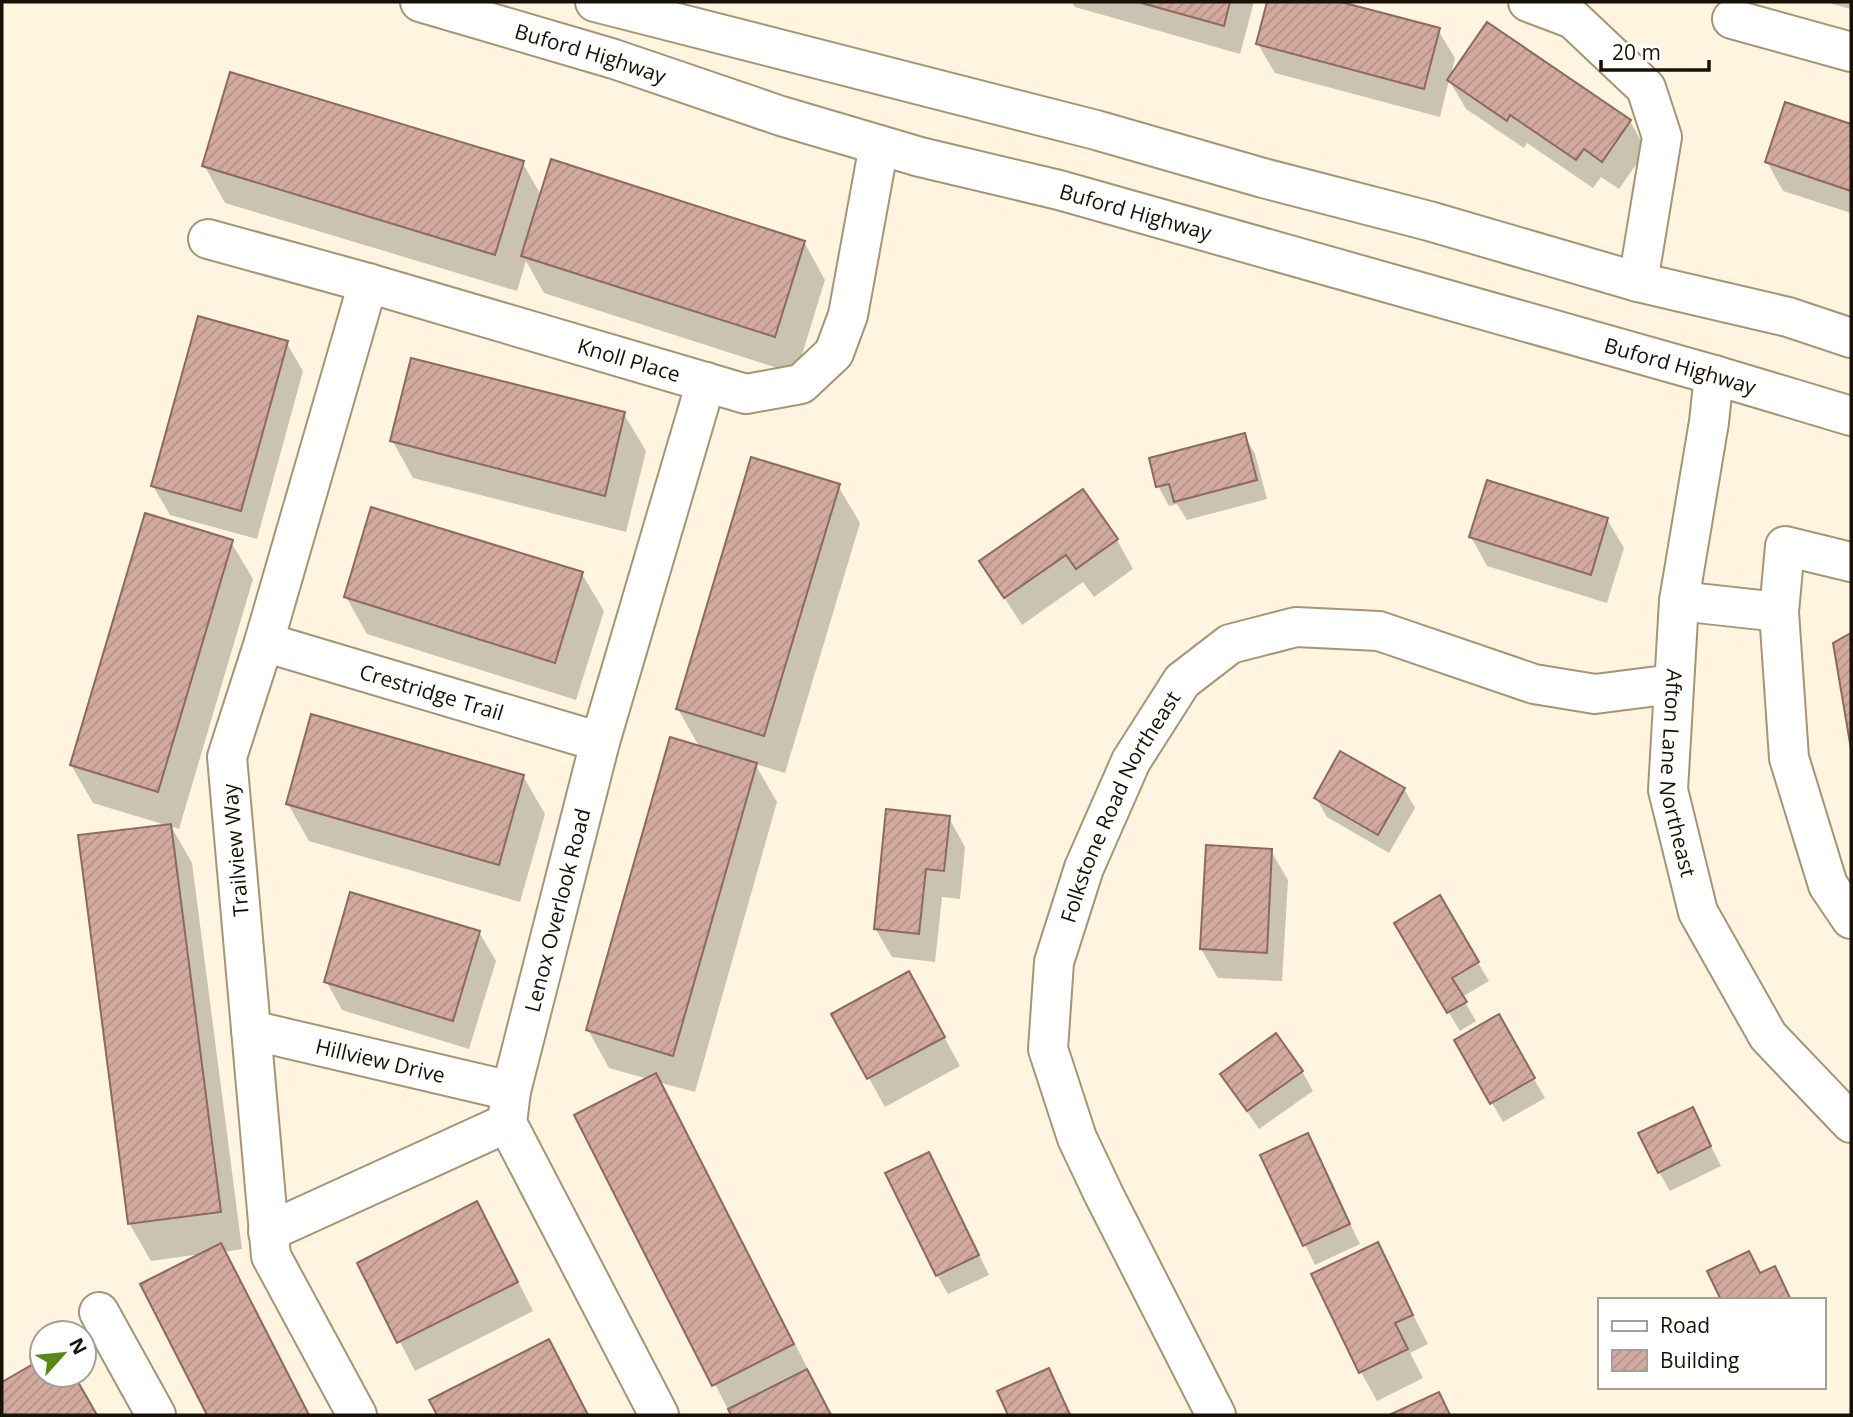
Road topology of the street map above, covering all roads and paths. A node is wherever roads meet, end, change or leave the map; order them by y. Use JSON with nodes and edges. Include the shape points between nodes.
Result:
{"nodes":[{"id":1,"x":420,"y":2,"type":"edge"},
{"id":2,"x":595,"y":2,"type":"edge"},
{"id":3,"x":1528,"y":2,"type":"edge"},
{"id":4,"x":636,"y":7,"type":"edge"},
{"id":5,"x":1732,"y":19,"type":"dead end"},
{"id":6,"x":1851,"y":52,"type":"edge"},
{"id":7,"x":878,"y":145,"type":"junction"},
{"id":8,"x":208,"y":239,"type":"dead end"},
{"id":9,"x":1638,"y":282,"type":"junction"},
{"id":10,"x":368,"y":283,"type":"junction"},
{"id":11,"x":1851,"y":338,"type":"edge"},
{"id":12,"x":1714,"y":375,"type":"junction"},
{"id":13,"x":706,"y":382,"type":"junction"},
{"id":14,"x":1851,"y":416,"type":"edge"},
{"id":15,"x":1851,"y":562,"type":"edge"},
{"id":16,"x":1679,"y":601,"type":"junction"},
{"id":17,"x":1779,"y":612,"type":"junction"},
{"id":18,"x":264,"y":642,"type":"junction"},
{"id":19,"x":1674,"y":684,"type":"junction"},
{"id":20,"x":600,"y":742,"type":"junction"},
{"id":21,"x":1851,"y":919,"type":"edge"},
{"id":22,"x":251,"y":1030,"type":"junction"},
{"id":23,"x":509,"y":1107,"type":"junction"},
{"id":24,"x":1851,"y":1123,"type":"edge"},
{"id":25,"x":268,"y":1232,"type":"junction"},
{"id":26,"x":99,"y":1312,"type":"dead end"},
{"id":27,"x":156,"y":1415,"type":"edge"},
{"id":28,"x":357,"y":1415,"type":"edge"},
{"id":29,"x":659,"y":1415,"type":"edge"},
{"id":30,"x":1216,"y":1415,"type":"edge"}],
"edges":[{"from":1,"to":7,"type":"street","name":"Buford Highway"},
{"from":2,"to":4,"type":"street"},
{"from":3,"to":9,"type":"street","via":[[1573,19],[1646,88],[1662,137]]},
{"from":4,"to":9,"type":"street","via":[[1429,221]]},
{"from":5,"to":6,"type":"street"},
{"from":7,"to":12,"type":"street","name":"Buford Highway","via":[[1059,190]]},
{"from":7,"to":13,"type":"street","name":"Knoll Place","via":[[848,315],[834,352],[801,384],[746,394]]},
{"from":8,"to":10,"type":"street","name":"Knoll Place"},
{"from":9,"to":11,"type":"street","via":[[1788,317]]},
{"from":10,"to":13,"type":"street","name":"Knoll Place"},
{"from":10,"to":18,"type":"street","name":"Trailview Way"},
{"from":12,"to":14,"type":"street","name":"Buford Highway"},
{"from":12,"to":16,"type":"street","name":"Afton Lane Northeast"},
{"from":13,"to":20,"type":"street","name":"Lenox Overlook Road"},
{"from":15,"to":17,"type":"street","via":[[1786,546]]},
{"from":16,"to":17,"type":"street"},
{"from":16,"to":19,"type":"street","name":"Afton Lane Northeast"},
{"from":17,"to":21,"type":"street","via":[[1789,758],[1828,885]]},
{"from":18,"to":20,"type":"street","name":"Crestridge Trail"},
{"from":18,"to":22,"type":"street","name":"Trailview Way","via":[[227,757]]},
{"from":19,"to":24,"type":"street","name":"Afton Lane Northeast","via":[[1668,790],[1698,912],[1769,1037]]},
{"from":19,"to":30,"type":"street","name":"Folkstone Road Northeast","via":[[1595,694],[1534,684],[1379,631],[1296,627],[1230,644],[1182,681],[1131,761],[1084,868],[1054,962],[1048,1049],[1077,1138]]},
{"from":20,"to":23,"type":"street","name":"Lenox Overlook Road"},
{"from":22,"to":23,"type":"street","name":"Hillview Drive"},
{"from":22,"to":25,"type":"street","name":"Trailview Way"},
{"from":23,"to":25,"type":"street"},
{"from":23,"to":29,"type":"street"},
{"from":25,"to":28,"type":"street","name":"Trailview Way","via":[[271,1256]]},
{"from":26,"to":27,"type":"street"}]}
